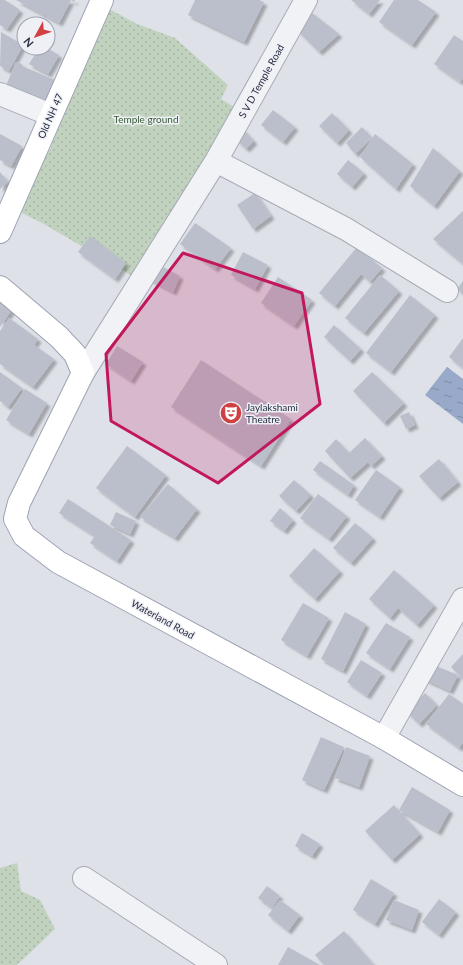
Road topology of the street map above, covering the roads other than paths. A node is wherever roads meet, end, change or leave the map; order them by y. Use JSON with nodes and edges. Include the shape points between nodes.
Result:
{"nodes":[{"id":1,"x":102,"y":0,"type":"edge"},
{"id":2,"x":306,"y":0,"type":"edge"},
{"id":3,"x":0,"y":94,"type":"edge"},
{"id":4,"x":50,"y":115,"type":"junction"},
{"id":5,"x":216,"y":162,"type":"junction"},
{"id":6,"x":0,"y":232,"type":"edge"},
{"id":7,"x":0,"y":287,"type":"edge"},
{"id":8,"x":447,"y":291,"type":"dead end"},
{"id":9,"x":83,"y":372,"type":"junction"},
{"id":10,"x":463,"y":599,"type":"edge"},
{"id":11,"x":384,"y":738,"type":"junction"},
{"id":12,"x":463,"y":785,"type":"edge"},
{"id":13,"x":84,"y":878,"type":"dead end"},
{"id":14,"x":216,"y":965,"type":"edge"}],
"edges":[{"from":1,"to":4,"type":"main road","name":"Old NH 47"},
{"from":2,"to":5,"type":"street","name":"S V D Temple Road"},
{"from":3,"to":4,"type":"street"},
{"from":4,"to":6,"type":"main road","name":"Old NH 47"},
{"from":5,"to":8,"type":"street","via":[[346,229]]},
{"from":5,"to":9,"type":"street","name":"S V D Temple Road"},
{"from":7,"to":9,"type":"main road","via":[[59,336],[75,354]]},
{"from":9,"to":11,"type":"main road","name":"Waterland Road","via":[[19,503],[15,519],[24,536],[58,562]]},
{"from":10,"to":11,"type":"street"},
{"from":11,"to":12,"type":"main road","name":"Waterland Road"},
{"from":13,"to":14,"type":"street"}]}
